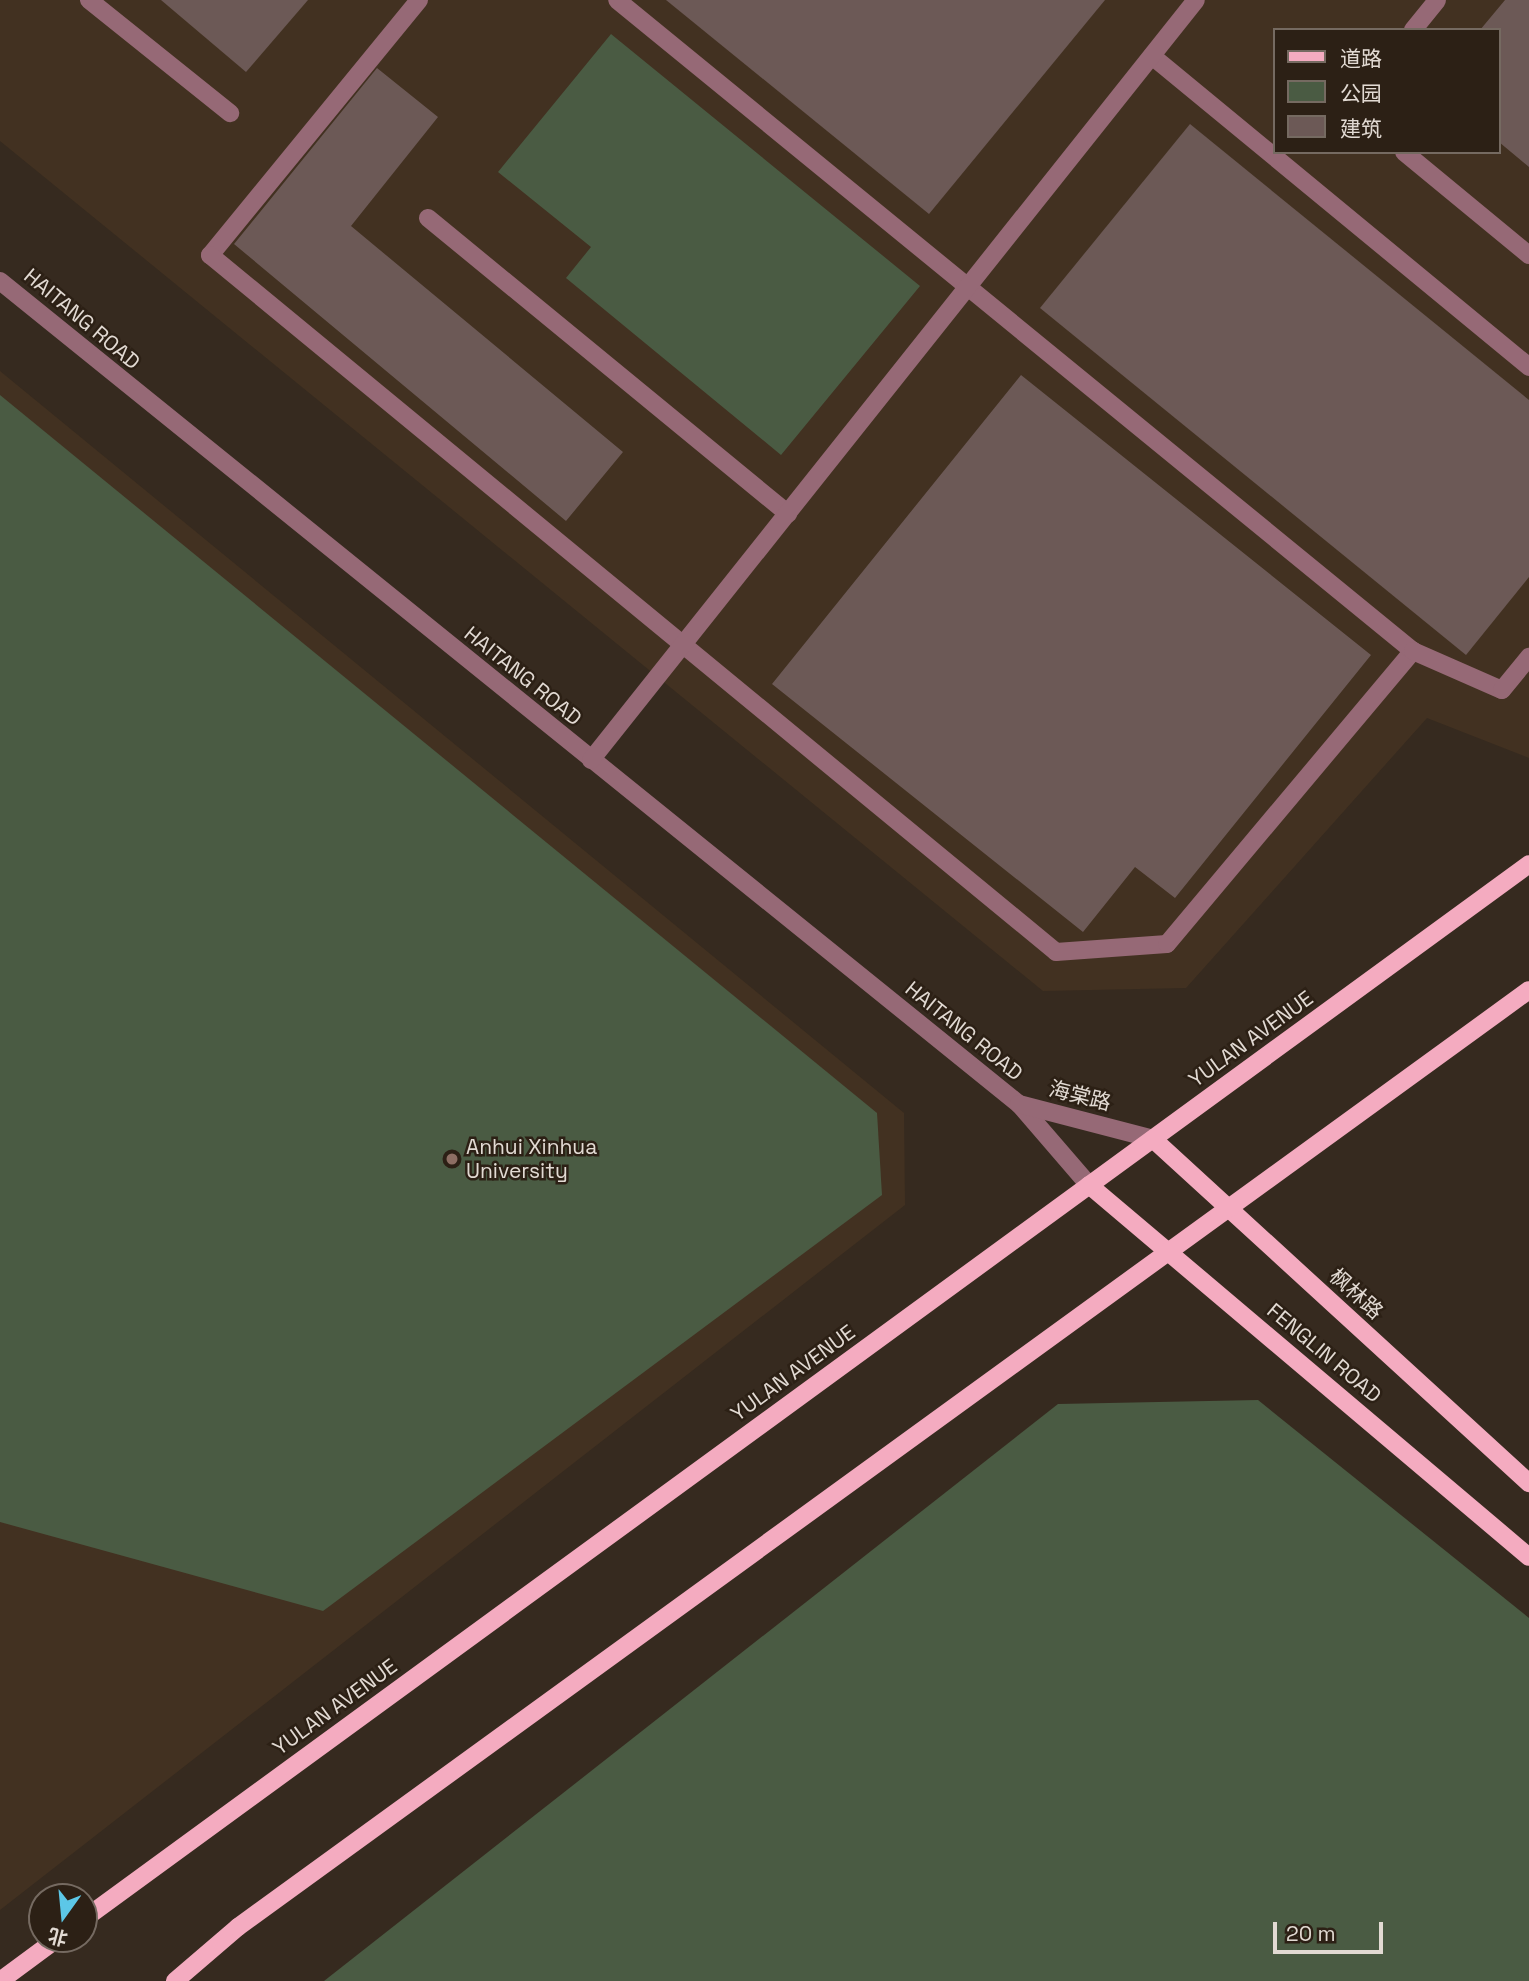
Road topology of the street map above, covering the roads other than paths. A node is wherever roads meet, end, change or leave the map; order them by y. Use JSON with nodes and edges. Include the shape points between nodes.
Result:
{"nodes":[{"id":1,"x":89,"y":0,"type":"edge"},
{"id":2,"x":419,"y":0,"type":"edge"},
{"id":3,"x":617,"y":0,"type":"edge"},
{"id":4,"x":1196,"y":0,"type":"edge"},
{"id":5,"x":1437,"y":0,"type":"edge"},
{"id":6,"x":1415,"y":28,"type":"edge"},
{"id":7,"x":1152,"y":56,"type":"junction"},
{"id":8,"x":230,"y":113,"type":"dead end"},
{"id":9,"x":1406,"y":154,"type":"edge"},
{"id":10,"x":428,"y":218,"type":"dead end"},
{"id":11,"x":1529,"y":255,"type":"edge"},
{"id":12,"x":0,"y":281,"type":"edge"},
{"id":13,"x":966,"y":289,"type":"junction"},
{"id":14,"x":1529,"y":367,"type":"edge"},
{"id":15,"x":788,"y":514,"type":"junction"},
{"id":16,"x":684,"y":643,"type":"junction"},
{"id":17,"x":1413,"y":651,"type":"junction"},
{"id":18,"x":1529,"y":657,"type":"edge"},
{"id":19,"x":591,"y":760,"type":"junction"},
{"id":20,"x":1529,"y":864,"type":"edge"},
{"id":21,"x":1529,"y":990,"type":"edge"},
{"id":22,"x":1019,"y":1104,"type":"junction"},
{"id":23,"x":1153,"y":1139,"type":"junction"},
{"id":24,"x":1089,"y":1185,"type":"junction"},
{"id":25,"x":1228,"y":1208,"type":"junction"},
{"id":26,"x":1168,"y":1251,"type":"junction"},
{"id":27,"x":1529,"y":1483,"type":"edge"},
{"id":28,"x":1529,"y":1557,"type":"edge"},
{"id":29,"x":98,"y":1909,"type":"edge"},
{"id":30,"x":38,"y":1953,"type":"edge"},
{"id":31,"x":0,"y":1981,"type":"edge"},
{"id":32,"x":175,"y":1981,"type":"edge"}],
"edges":[{"from":1,"to":8,"type":"street"},
{"from":2,"to":16,"type":"street","via":[[210,255]]},
{"from":3,"to":13,"type":"street"},
{"from":4,"to":7,"type":"street"},
{"from":5,"to":6,"type":"street"},
{"from":7,"to":13,"type":"street"},
{"from":7,"to":14,"type":"street"},
{"from":9,"to":11,"type":"street"},
{"from":10,"to":15,"type":"street"},
{"from":12,"to":19,"type":"street","name":"HAITANG ROAD"},
{"from":13,"to":15,"type":"street"},
{"from":13,"to":17,"type":"street"},
{"from":15,"to":16,"type":"street"},
{"from":16,"to":17,"type":"street","via":[[1056,952],[1167,944]]},
{"from":16,"to":19,"type":"street"},
{"from":17,"to":18,"type":"street","via":[[1502,690]]},
{"from":19,"to":22,"type":"street","name":"HAITANG ROAD"},
{"from":20,"to":23,"type":"main road","name":"YULAN AVENUE"},
{"from":21,"to":25,"type":"main road"},
{"from":22,"to":23,"type":"street","name":"海棠路"},
{"from":22,"to":24,"type":"street","name":"海棠路"},
{"from":23,"to":24,"type":"main road","name":"YULAN AVENUE"},
{"from":23,"to":25,"type":"main road","name":"枫林路"},
{"from":24,"to":26,"type":"main road","name":"FENGLIN ROAD"},
{"from":24,"to":29,"type":"main road","name":"YULAN AVENUE"},
{"from":25,"to":26,"type":"main road"},
{"from":25,"to":27,"type":"main road","name":"枫林路"},
{"from":26,"to":28,"type":"main road","name":"FENGLIN ROAD"},
{"from":26,"to":32,"type":"main road","via":[[238,1927]]},
{"from":30,"to":31,"type":"main road"}]}
